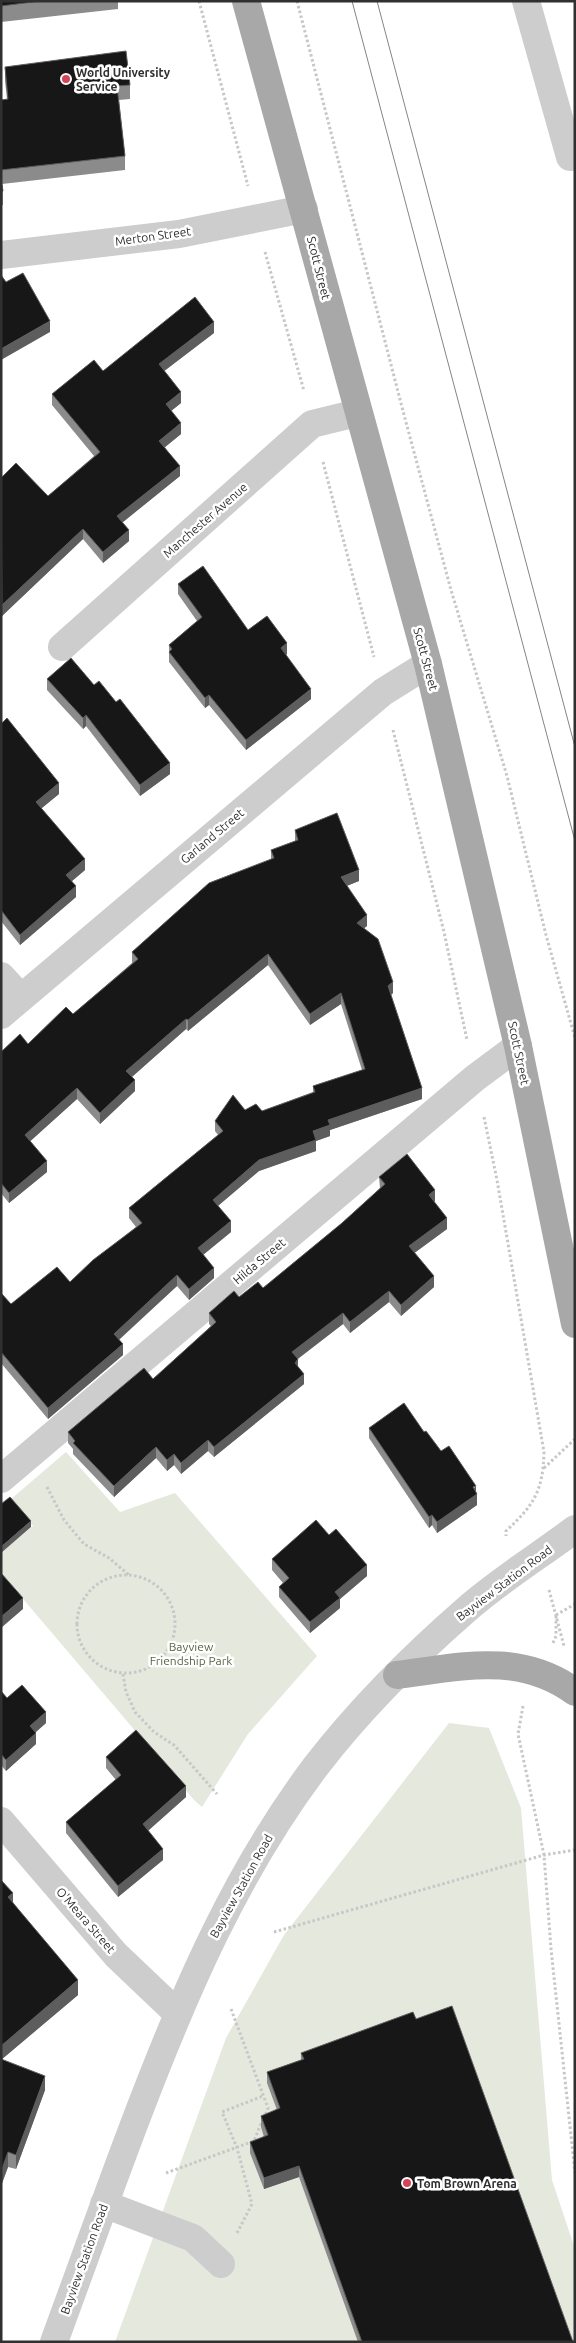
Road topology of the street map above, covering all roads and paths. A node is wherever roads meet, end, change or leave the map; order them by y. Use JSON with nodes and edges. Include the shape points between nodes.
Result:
{"nodes":[{"id":1,"x":199,"y":1,"type":"edge"},
{"id":2,"x":246,"y":1,"type":"edge"},
{"id":3,"x":297,"y":1,"type":"edge"},
{"id":4,"x":526,"y":1,"type":"edge"},
{"id":5,"x":575,"y":156,"type":"edge"},
{"id":6,"x":247,"y":179,"type":"dead end"},
{"id":7,"x":304,"y":209,"type":"junction"},
{"id":8,"x":264,"y":248,"type":"dead end"},
{"id":9,"x":1,"y":255,"type":"edge"},
{"id":10,"x":306,"y":398,"type":"dead end"},
{"id":11,"x":357,"y":413,"type":"junction"},
{"id":12,"x":323,"y":464,"type":"dead end"},
{"id":13,"x":62,"y":646,"type":"dead end"},
{"id":14,"x":376,"y":663,"type":"dead end"},
{"id":15,"x":428,"y":664,"type":"junction"},
{"id":16,"x":395,"y":741,"type":"dead end"},
{"id":17,"x":1,"y":976,"type":"edge"},
{"id":18,"x":11,"y":1007,"type":"edge"},
{"id":19,"x":575,"y":1038,"type":"edge"},
{"id":20,"x":467,"y":1044,"type":"dead end"},
{"id":21,"x":518,"y":1046,"type":"junction"},
{"id":22,"x":483,"y":1115,"type":"dead end"},
{"id":23,"x":575,"y":1324,"type":"edge"},
{"id":24,"x":575,"y":1438,"type":"edge"},
{"id":25,"x":26,"y":1458,"type":"junction"},
{"id":26,"x":544,"y":1468,"type":"junction"},
{"id":27,"x":1,"y":1479,"type":"edge"},
{"id":28,"x":575,"y":1530,"type":"edge"},
{"id":29,"x":506,"y":1531,"type":"dead end"},
{"id":30,"x":129,"y":1575,"type":"junction"},
{"id":31,"x":575,"y":1604,"type":"edge"},
{"id":32,"x":556,"y":1615,"type":"dead end"},
{"id":33,"x":123,"y":1674,"type":"junction"},
{"id":34,"x":397,"y":1675,"type":"junction"},
{"id":35,"x":575,"y":1692,"type":"edge"},
{"id":36,"x":525,"y":1698,"type":"dead end"},
{"id":37,"x":217,"y":1794,"type":"dead end"},
{"id":38,"x":1,"y":1821,"type":"edge"},
{"id":39,"x":575,"y":1850,"type":"edge"},
{"id":40,"x":544,"y":1855,"type":"junction"},
{"id":41,"x":274,"y":1932,"type":"dead end"},
{"id":42,"x":231,"y":2008,"type":"dead end"},
{"id":43,"x":177,"y":2013,"type":"junction"},
{"id":44,"x":263,"y":2096,"type":"junction"},
{"id":45,"x":237,"y":2148,"type":"junction"},
{"id":46,"x":166,"y":2173,"type":"dead end"},
{"id":47,"x":575,"y":2173,"type":"edge"},
{"id":48,"x":104,"y":2204,"type":"junction"},
{"id":49,"x":220,"y":2264,"type":"joint"},
{"id":50,"x":54,"y":2342,"type":"edge"}],
"edges":[{"from":1,"to":6,"type":"path"},
{"from":2,"to":7,"type":"main road","name":"Scott Street"},
{"from":3,"to":19,"type":"path","via":[[402,411],[507,776]]},
{"from":4,"to":5,"type":"street","via":[[570,157]]},
{"from":7,"to":9,"type":"street","name":"Merton Street","via":[[179,234]]},
{"from":7,"to":11,"type":"main road","name":"Scott Street"},
{"from":8,"to":10,"type":"path"},
{"from":11,"to":13,"type":"street","name":"Manchester Avenue","via":[[312,424]]},
{"from":11,"to":15,"type":"main road","name":"Scott Street"},
{"from":12,"to":14,"type":"path"},
{"from":15,"to":18,"type":"street","name":"Garland Street","via":[[383,692]]},
{"from":15,"to":21,"type":"main road","name":"Scott Street"},
{"from":16,"to":20,"type":"path","via":[[444,932]]},
{"from":17,"to":18,"type":"street"},
{"from":21,"to":23,"type":"main road","name":"Scott Street"},
{"from":21,"to":25,"type":"street","name":"Hilda Street","via":[[475,1078]]},
{"from":22,"to":26,"type":"path","via":[[497,1180],[544,1452]]},
{"from":24,"to":26,"type":"path"},
{"from":25,"to":27,"type":"street","name":"Hilda Street"},
{"from":25,"to":30,"type":"path","via":[[50,1492],[64,1520],[84,1544],[109,1558]]},
{"from":26,"to":29,"type":"path","via":[[538,1492],[527,1511]]},
{"from":28,"to":34,"type":"street","name":"Bayview Station Road","via":[[468,1608]]},
{"from":30,"to":33,"type":"path","via":[[112,1577],[96,1585],[78,1613],[77,1631],[82,1647],[92,1661]]},
{"from":30,"to":33,"type":"path","via":[[145,1578],[160,1588],[171,1602],[176,1618],[175,1635],[168,1651],[156,1664],[141,1672]]},
{"from":31,"to":32,"type":"path"},
{"from":33,"to":37,"type":"path","via":[[126,1692],[135,1712],[154,1732],[174,1745]]},
{"from":34,"to":35,"type":"main road","via":[[487,1664],[510,1666],[533,1669]]},
{"from":34,"to":43,"type":"street","name":"Bayview Station Road","via":[[317,1766],[268,1834],[235,1893]]},
{"from":36,"to":40,"type":"path","via":[[518,1734]]},
{"from":38,"to":43,"type":"street","name":"O'Meara Street","via":[[116,1955]]},
{"from":39,"to":40,"type":"path"},
{"from":40,"to":41,"type":"path"},
{"from":40,"to":47,"type":"path"},
{"from":42,"to":44,"type":"path"},
{"from":43,"to":48,"type":"street","name":"Bayview Station Road"},
{"from":44,"to":45,"type":"path","via":[[268,2108],[254,2141]]},
{"from":44,"to":45,"type":"path","via":[[222,2112]]},
{"from":45,"to":46,"type":"path"},
{"from":45,"to":49,"type":"path","via":[[252,2204]]},
{"from":48,"to":49,"type":"street","via":[[193,2238]]},
{"from":48,"to":50,"type":"street","name":"Bayview Station Road"}]}
